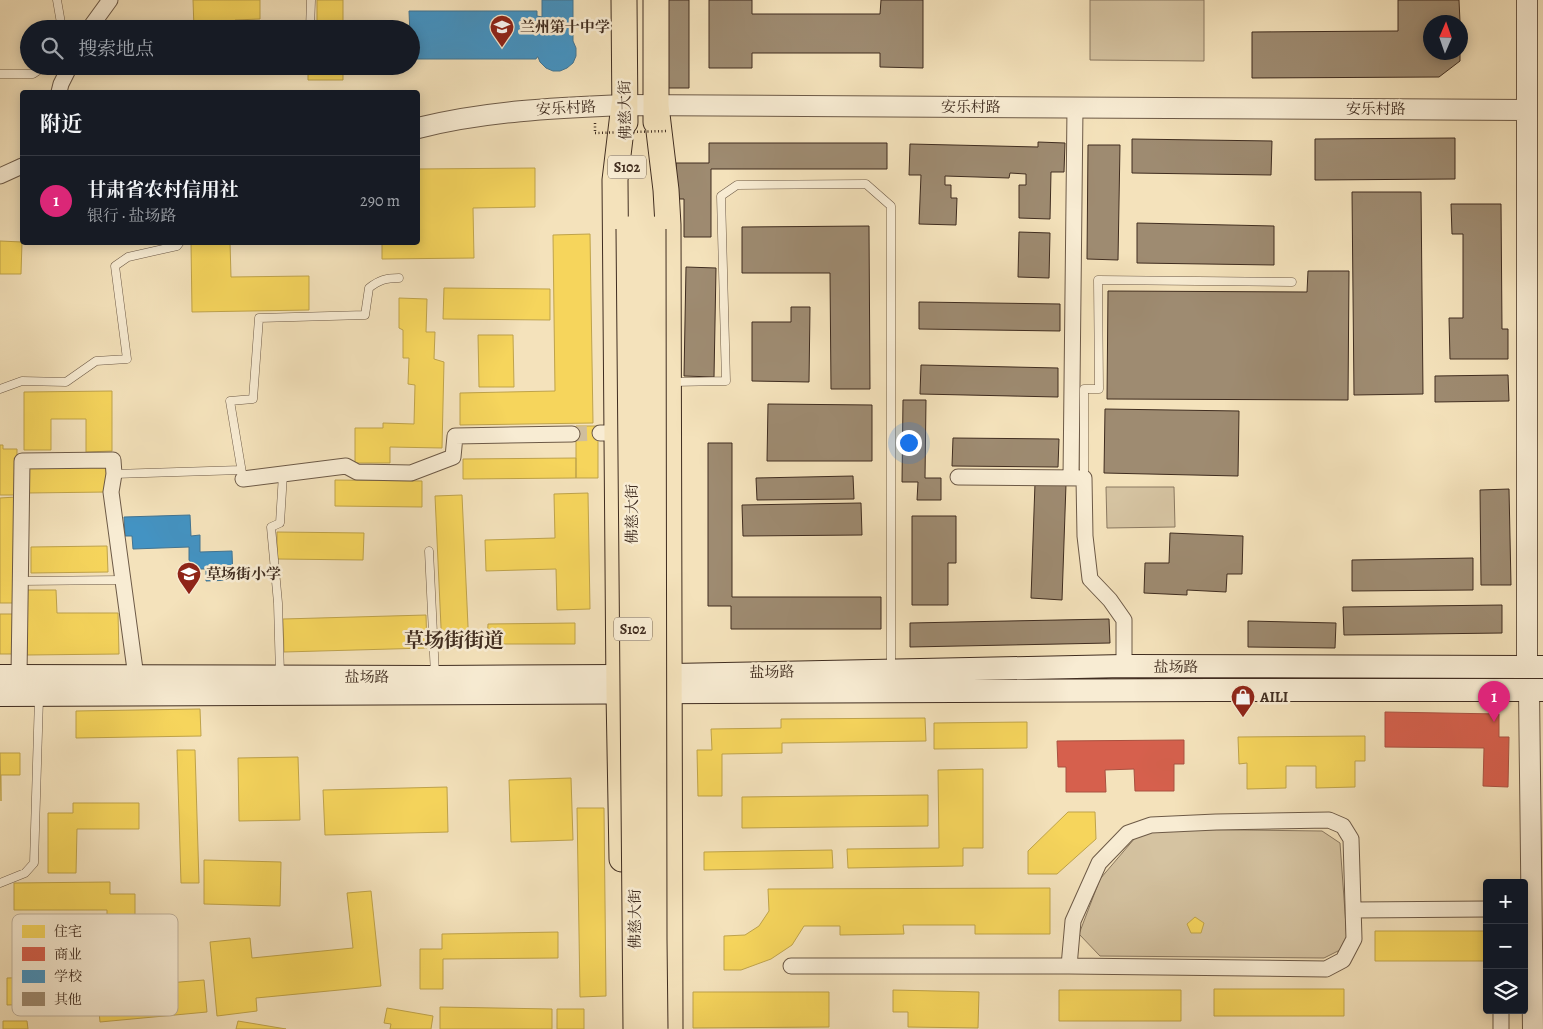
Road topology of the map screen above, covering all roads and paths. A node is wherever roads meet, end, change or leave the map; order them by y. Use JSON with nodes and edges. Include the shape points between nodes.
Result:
{"nodes":[{"id":1,"x":57,"y":0,"type":"edge"},
{"id":2,"x":110,"y":0,"type":"edge"},
{"id":3,"x":311,"y":0,"type":"edge"},
{"id":4,"x":624,"y":0,"type":"edge"},
{"id":5,"x":656,"y":0,"type":"edge"},
{"id":6,"x":1527,"y":0,"type":"edge"},
{"id":7,"x":60,"y":20,"type":"edge"},
{"id":8,"x":96,"y":20,"type":"edge"},
{"id":9,"x":310,"y":20,"type":"edge"},
{"id":10,"x":0,"y":74,"type":"edge"},
{"id":11,"x":20,"y":74,"type":"edge"},
{"id":12,"x":66,"y":75,"type":"edge"},
{"id":13,"x":59,"y":90,"type":"edge"},
{"id":14,"x":624,"y":105,"type":"junction"},
{"id":15,"x":656,"y":106,"type":"junction"},
{"id":16,"x":1075,"y":108,"type":"junction"},
{"id":17,"x":1527,"y":110,"type":"junction"},
{"id":18,"x":420,"y":128,"type":"edge"},
{"id":19,"x":667,"y":130,"type":"dead end"},
{"id":20,"x":595,"y":133,"type":"dead end"},
{"id":21,"x":20,"y":167,"type":"edge"},
{"id":22,"x":0,"y":176,"type":"edge"},
{"id":23,"x":642,"y":229,"type":"junction"},
{"id":24,"x":178,"y":245,"type":"edge"},
{"id":25,"x":399,"y":278,"type":"dead end"},
{"id":26,"x":1292,"y":282,"type":"dead end"},
{"id":27,"x":668,"y":382,"type":"junction"},
{"id":28,"x":0,"y":389,"type":"edge"},
{"id":29,"x":572,"y":434,"type":"tunnel mouth"},
{"id":30,"x":114,"y":474,"type":"junction"},
{"id":31,"x":283,"y":474,"type":"junction"},
{"id":32,"x":242,"y":475,"type":"junction"},
{"id":33,"x":958,"y":477,"type":"dead end"},
{"id":34,"x":1077,"y":478,"type":"junction"},
{"id":35,"x":430,"y":551,"type":"dead end"},
{"id":36,"x":124,"y":580,"type":"junction"},
{"id":37,"x":19,"y":581,"type":"junction"},
{"id":38,"x":1124,"y":666,"type":"junction"},
{"id":39,"x":1535,"y":667,"type":"edge"},
{"id":40,"x":890,"y":670,"type":"junction"},
{"id":41,"x":10,"y":676,"type":"edge"},
{"id":42,"x":136,"y":677,"type":"junction"},
{"id":43,"x":280,"y":677,"type":"junction"},
{"id":44,"x":435,"y":677,"type":"junction"},
{"id":45,"x":669,"y":684,"type":"junction"},
{"id":46,"x":619,"y":685,"type":"junction"},
{"id":47,"x":1536,"y":690,"type":"edge"},
{"id":48,"x":0,"y":695,"type":"edge"},
{"id":49,"x":40,"y":695,"type":"junction"},
{"id":50,"x":0,"y":883,"type":"edge"},
{"id":51,"x":1483,"y":909,"type":"edge"},
{"id":52,"x":1354,"y":910,"type":"junction"},
{"id":53,"x":791,"y":966,"type":"dead end"},
{"id":54,"x":1069,"y":966,"type":"junction"},
{"id":55,"x":1501,"y":1014,"type":"edge"},
{"id":56,"x":624,"y":1029,"type":"edge"},
{"id":57,"x":636,"y":1029,"type":"edge"},
{"id":58,"x":655,"y":1029,"type":"edge"},
{"id":59,"x":670,"y":1029,"type":"edge"},
{"id":60,"x":1501,"y":1029,"type":"edge"},
{"id":61,"x":1533,"y":1029,"type":"edge"}],
"edges":[{"from":1,"to":7,"type":"lane"},
{"from":2,"to":8,"type":"street"},
{"from":3,"to":9,"type":"lane"},
{"from":4,"to":14,"type":"main road","name":"佛慈大街","number":"S102"},
{"from":5,"to":15,"type":"main road","name":"佛慈大街","number":"S102"},
{"from":6,"to":17,"type":"street"},
{"from":10,"to":11,"type":"lane"},
{"from":12,"to":13,"type":"street"},
{"from":14,"to":15,"type":"street","name":"安乐村路"},
{"from":14,"to":18,"type":"street","name":"安乐村路","via":[[487,114]]},
{"from":14,"to":23,"type":"main road","name":"佛慈大街","number":"S102"},
{"from":14,"to":46,"type":"main road","via":[[614,180],[608,433]]},
{"from":15,"to":16,"type":"street","name":"安乐村路"},
{"from":15,"to":23,"type":"main road","name":"佛慈大街","number":"S102"},
{"from":15,"to":27,"type":"main road","via":[[667,199]]},
{"from":16,"to":17,"type":"street","name":"安乐村路"},
{"from":16,"to":34,"type":"street"},
{"from":17,"to":39,"type":"street"},
{"from":19,"to":20,"type":"path","bridge":true},
{"from":21,"to":22,"type":"street"},
{"from":23,"to":57,"type":"main road","name":"佛慈大街","number":"S102","bridge":true},
{"from":23,"to":58,"type":"main road","name":"佛慈大街","number":"S102","bridge":true},
{"from":24,"to":28,"type":"lane","via":[[128,257],[115,266],[127,359],[96,361],[66,382],[22,381]]},
{"from":25,"to":32,"type":"lane","via":[[379,280],[369,288],[365,315],[259,318],[253,399],[230,401]]},
{"from":26,"to":34,"type":"lane","via":[[1098,280],[1098,389],[1084,389]]},
{"from":27,"to":40,"type":"lane","via":[[726,381],[721,196],[737,185],[866,184],[891,206]]},
{"from":27,"to":45,"type":"main road"},
{"from":29,"to":31,"type":"street","via":[[454,436],[453,457],[411,473],[357,472],[346,466]]},
{"from":30,"to":32,"type":"lane"},
{"from":30,"to":36,"type":"street","via":[[111,492]]},
{"from":30,"to":37,"type":"street","via":[[113,460],[22,460]]},
{"from":31,"to":32,"type":"street"},
{"from":31,"to":43,"type":"lane","via":[[280,523],[271,526]]},
{"from":33,"to":34,"type":"street"},
{"from":34,"to":38,"type":"street","via":[[1090,579],[1124,620]]},
{"from":35,"to":44,"type":"lane"},
{"from":36,"to":37,"type":"lane"},
{"from":36,"to":42,"type":"street"},
{"from":37,"to":41,"type":"street"},
{"from":38,"to":39,"type":"main road","name":"盐场路"},
{"from":38,"to":40,"type":"main road","name":"盐场路"},
{"from":40,"to":45,"type":"main road","name":"盐场路"},
{"from":41,"to":42,"type":"main road","name":"盐场路"},
{"from":42,"to":43,"type":"main road","name":"盐场路"},
{"from":43,"to":44,"type":"main road","name":"盐场路"},
{"from":44,"to":46,"type":"main road","name":"盐场路"},
{"from":45,"to":46,"type":"main road","name":"盐场路"},
{"from":45,"to":47,"type":"main road","name":"盐场路"},
{"from":45,"to":59,"type":"main road"},
{"from":46,"to":49,"type":"main road","name":"盐场路"},
{"from":46,"to":56,"type":"main road"},
{"from":47,"to":61,"type":"street"},
{"from":48,"to":49,"type":"main road","name":"盐场路"},
{"from":49,"to":50,"type":"lane","via":[[34,863],[25,872]]},
{"from":51,"to":52,"type":"street"},
{"from":52,"to":54,"type":"street","via":[[1354,939],[1343,960],[1326,969]]},
{"from":52,"to":54,"type":"street","via":[[1352,839],[1343,826],[1329,820],[1151,825],[1128,832],[1099,863],[1073,921]]},
{"from":53,"to":54,"type":"street"},
{"from":55,"to":60,"type":"street"}]}
